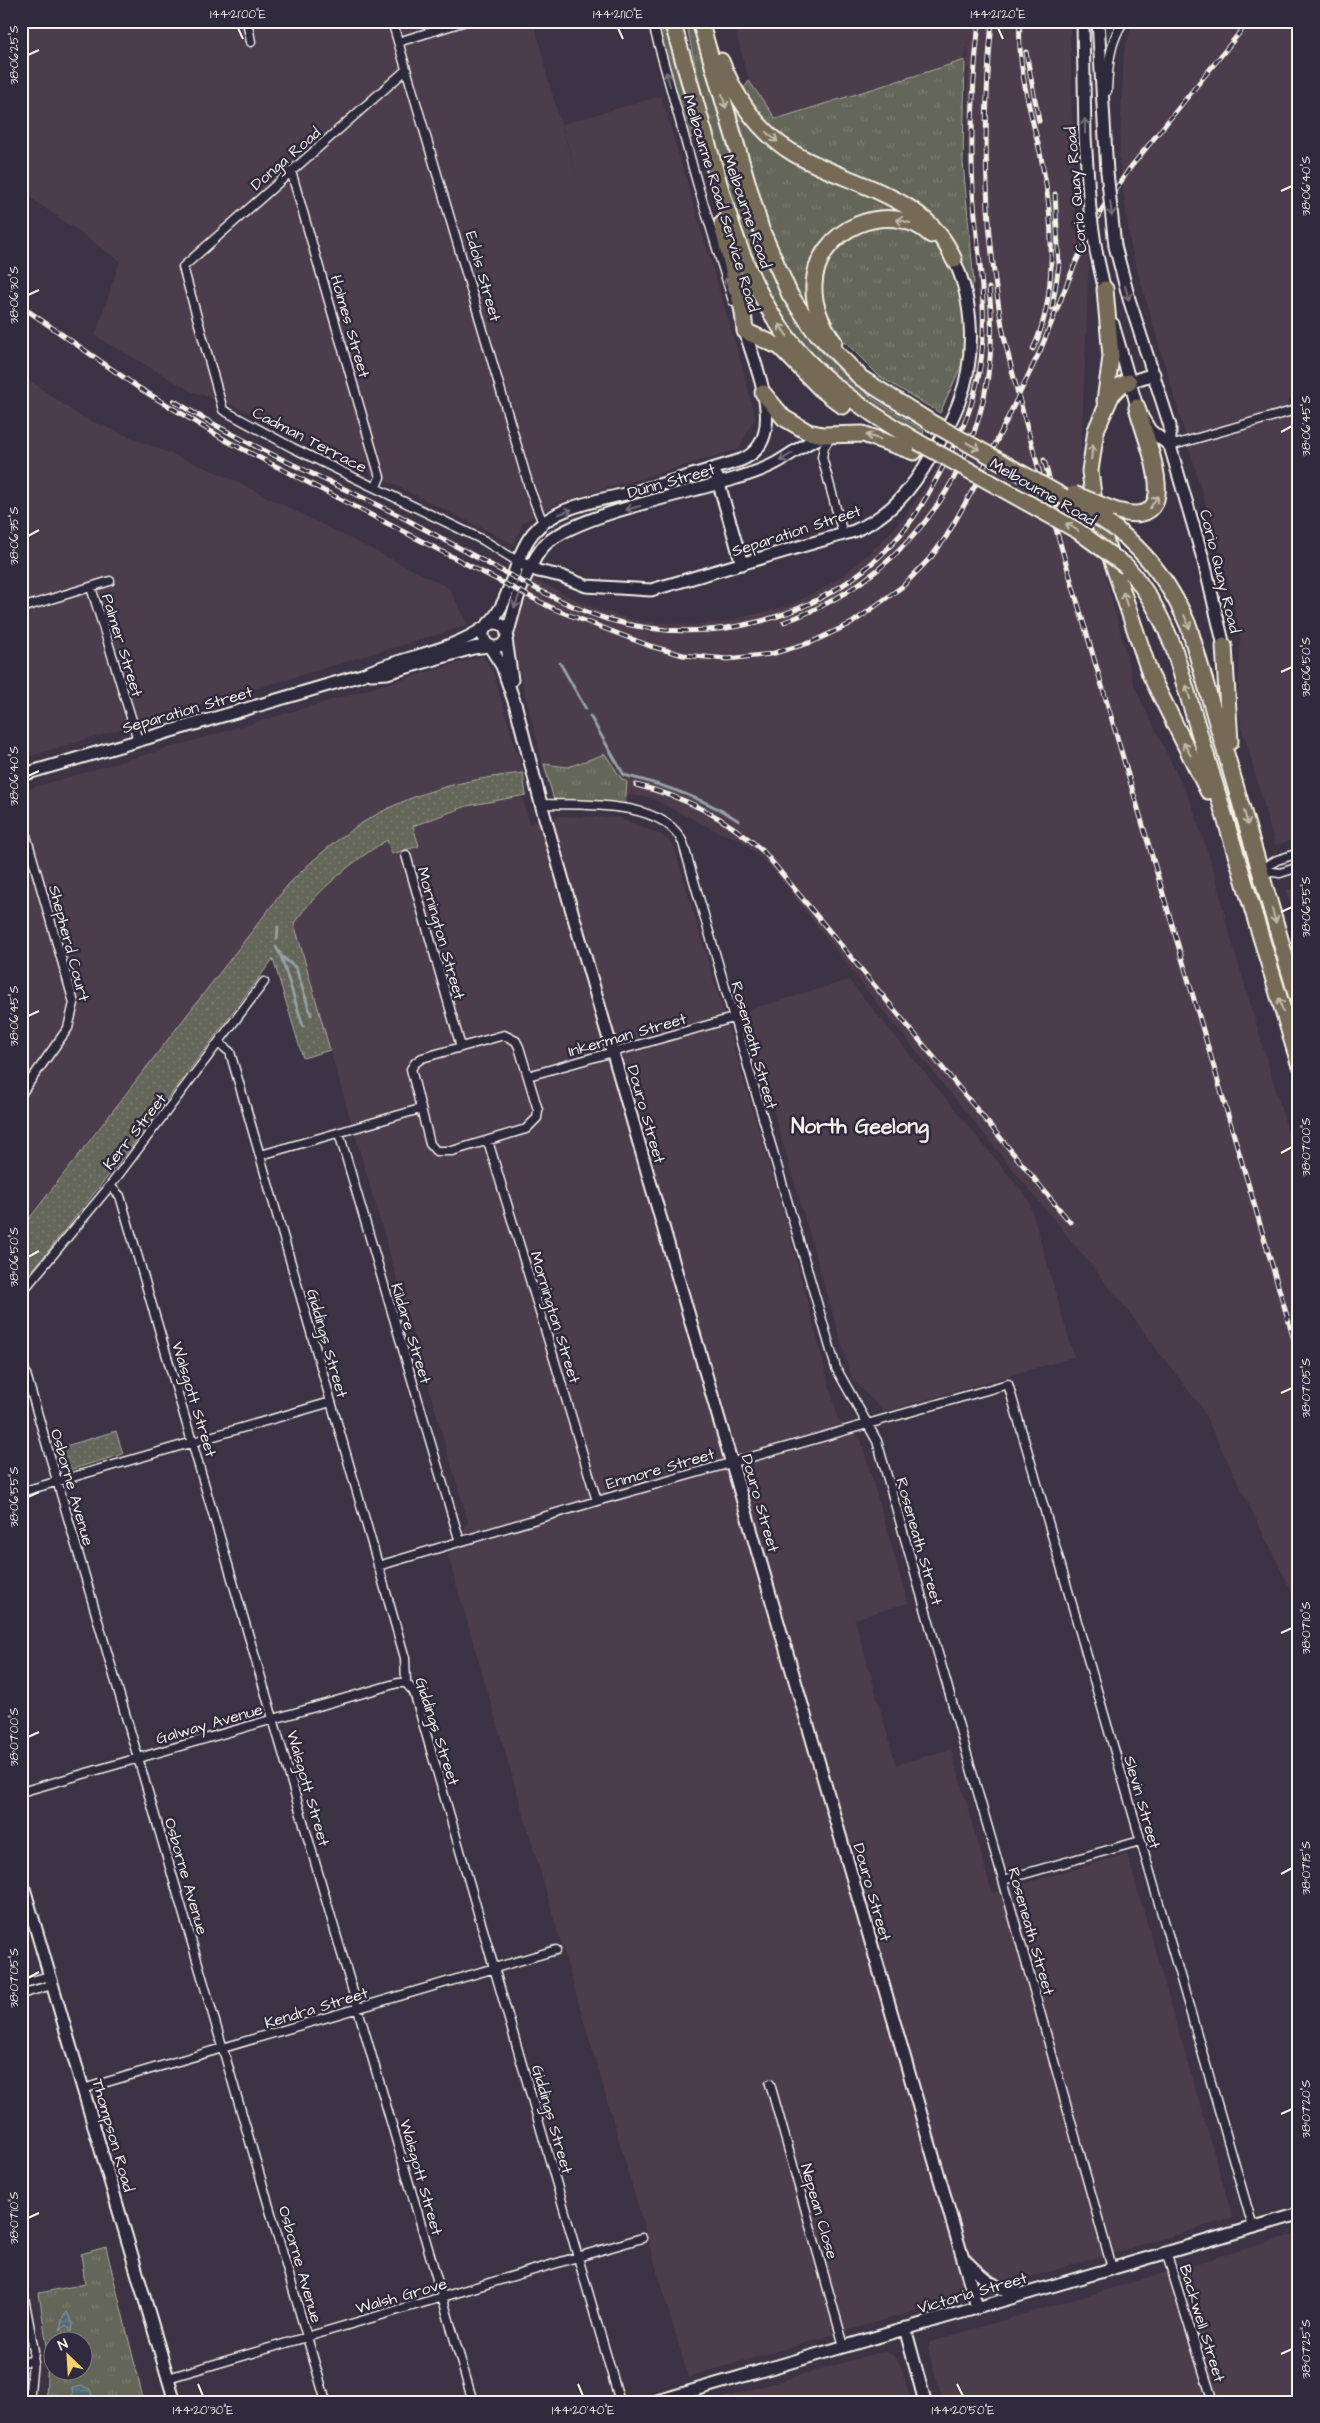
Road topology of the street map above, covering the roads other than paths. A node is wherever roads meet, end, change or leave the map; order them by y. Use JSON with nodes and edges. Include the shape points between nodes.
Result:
{"nodes":[{"id":1,"x":246,"y":21,"type":"edge"},
{"id":2,"x":392,"y":21,"type":"edge"},
{"id":3,"x":466,"y":21,"type":"edge"},
{"id":4,"x":652,"y":21,"type":"edge"},
{"id":5,"x":672,"y":21,"type":"edge"},
{"id":6,"x":702,"y":21,"type":"edge"},
{"id":7,"x":1083,"y":21,"type":"edge"},
{"id":8,"x":1098,"y":21,"type":"edge"},
{"id":9,"x":1124,"y":21,"type":"edge"},
{"id":10,"x":251,"y":42,"type":"dead end"},
{"id":11,"x":398,"y":42,"type":"junction"},
{"id":12,"x":406,"y":70,"type":"junction"},
{"id":13,"x":1104,"y":134,"type":"junction"},
{"id":14,"x":292,"y":172,"type":"junction"},
{"id":15,"x":716,"y":175,"type":"junction"},
{"id":16,"x":954,"y":260,"type":"junction"},
{"id":17,"x":183,"y":267,"type":"joint"},
{"id":18,"x":1105,"y":289,"type":"junction"},
{"id":19,"x":745,"y":331,"type":"junction"},
{"id":20,"x":1154,"y":374,"type":"junction"},
{"id":21,"x":860,"y":378,"type":"junction"},
{"id":22,"x":1129,"y":382,"type":"junction"},
{"id":23,"x":763,"y":393,"type":"junction"},
{"id":24,"x":1137,"y":408,"type":"junction"},
{"id":25,"x":1299,"y":409,"type":"edge"},
{"id":26,"x":1103,"y":410,"type":"junction"},
{"id":27,"x":898,"y":430,"type":"junction"},
{"id":28,"x":831,"y":435,"type":"junction"},
{"id":29,"x":1170,"y":446,"type":"junction"},
{"id":30,"x":916,"y":447,"type":"junction"},
{"id":31,"x":714,"y":468,"type":"junction"},
{"id":32,"x":1024,"y":474,"type":"junction"},
{"id":33,"x":719,"y":484,"type":"junction"},
{"id":34,"x":376,"y":487,"type":"junction"},
{"id":35,"x":543,"y":523,"type":"junction"},
{"id":36,"x":843,"y":534,"type":"junction"},
{"id":37,"x":555,"y":536,"type":"junction"},
{"id":38,"x":518,"y":561,"type":"junction"},
{"id":39,"x":742,"y":564,"type":"junction"},
{"id":40,"x":531,"y":568,"type":"junction"},
{"id":41,"x":110,"y":582,"type":"dead end"},
{"id":42,"x":91,"y":587,"type":"junction"},
{"id":43,"x":21,"y":608,"type":"edge"},
{"id":44,"x":486,"y":626,"type":"junction"},
{"id":45,"x":506,"y":637,"type":"junction"},
{"id":46,"x":489,"y":646,"type":"junction"},
{"id":47,"x":1224,"y":646,"type":"joint"},
{"id":48,"x":362,"y":675,"type":"junction"},
{"id":49,"x":516,"y":707,"type":"junction"},
{"id":50,"x":138,"y":740,"type":"junction"},
{"id":51,"x":1232,"y":771,"type":"junction"},
{"id":52,"x":21,"y":775,"type":"edge"},
{"id":53,"x":541,"y":804,"type":"junction"},
{"id":54,"x":21,"y":818,"type":"edge"},
{"id":55,"x":1230,"y":840,"type":"junction"},
{"id":56,"x":1299,"y":854,"type":"edge"},
{"id":57,"x":406,"y":855,"type":"dead end"},
{"id":58,"x":1299,"y":867,"type":"edge"},
{"id":59,"x":1260,"y":870,"type":"junction"},
{"id":60,"x":1241,"y":875,"type":"junction"},
{"id":61,"x":264,"y":982,"type":"dead end"},
{"id":62,"x":1299,"y":1004,"type":"edge"},
{"id":63,"x":733,"y":1018,"type":"junction"},
{"id":64,"x":219,"y":1043,"type":"junction"},
{"id":65,"x":461,"y":1046,"type":"junction"},
{"id":66,"x":613,"y":1052,"type":"junction"},
{"id":67,"x":1299,"y":1063,"type":"edge"},
{"id":68,"x":528,"y":1076,"type":"junction"},
{"id":69,"x":22,"y":1092,"type":"edge"},
{"id":70,"x":420,"y":1109,"type":"junction"},
{"id":71,"x":339,"y":1133,"type":"junction"},
{"id":72,"x":488,"y":1141,"type":"junction"},
{"id":73,"x":261,"y":1155,"type":"junction"},
{"id":74,"x":110,"y":1186,"type":"junction"},
{"id":75,"x":21,"y":1294,"type":"edge"},
{"id":76,"x":21,"y":1357,"type":"edge"},
{"id":77,"x":1008,"y":1384,"type":"joint"},
{"id":78,"x":331,"y":1402,"type":"junction"},
{"id":79,"x":869,"y":1425,"type":"junction"},
{"id":80,"x":193,"y":1441,"type":"junction"},
{"id":81,"x":732,"y":1462,"type":"junction"},
{"id":82,"x":57,"y":1481,"type":"junction"},
{"id":83,"x":21,"y":1492,"type":"edge"},
{"id":84,"x":597,"y":1501,"type":"junction"},
{"id":85,"x":460,"y":1542,"type":"junction"},
{"id":86,"x":378,"y":1566,"type":"junction"},
{"id":87,"x":406,"y":1684,"type":"junction"},
{"id":88,"x":274,"y":1718,"type":"junction"},
{"id":89,"x":138,"y":1758,"type":"junction"},
{"id":90,"x":21,"y":1792,"type":"edge"},
{"id":91,"x":1140,"y":1841,"type":"junction"},
{"id":92,"x":21,"y":1878,"type":"edge"},
{"id":93,"x":1003,"y":1880,"type":"junction"},
{"id":94,"x":556,"y":1950,"type":"dead end"},
{"id":95,"x":495,"y":1968,"type":"junction"},
{"id":96,"x":51,"y":1980,"type":"junction"},
{"id":97,"x":21,"y":1984,"type":"edge"},
{"id":98,"x":21,"y":1994,"type":"edge"},
{"id":99,"x":359,"y":2008,"type":"junction"},
{"id":100,"x":224,"y":2048,"type":"junction"},
{"id":101,"x":770,"y":2084,"type":"dead end"},
{"id":102,"x":83,"y":2089,"type":"junction"},
{"id":103,"x":1299,"y":2214,"type":"edge"},
{"id":104,"x":1253,"y":2227,"type":"junction"},
{"id":105,"x":642,"y":2238,"type":"dead end"},
{"id":106,"x":1166,"y":2252,"type":"junction"},
{"id":107,"x":962,"y":2256,"type":"junction"},
{"id":108,"x":579,"y":2257,"type":"junction"},
{"id":109,"x":1112,"y":2268,"type":"junction"},
{"id":110,"x":21,"y":2281,"type":"edge"},
{"id":111,"x":1023,"y":2294,"type":"junction"},
{"id":112,"x":443,"y":2298,"type":"junction"},
{"id":113,"x":977,"y":2307,"type":"junction"},
{"id":114,"x":905,"y":2328,"type":"junction"},
{"id":115,"x":307,"y":2337,"type":"junction"},
{"id":116,"x":844,"y":2346,"type":"junction"},
{"id":117,"x":21,"y":2361,"type":"edge"},
{"id":118,"x":34,"y":2362,"type":"junction"},
{"id":119,"x":168,"y":2378,"type":"junction"},
{"id":120,"x":29,"y":2402,"type":"edge"},
{"id":121,"x":175,"y":2402,"type":"edge"},
{"id":122,"x":326,"y":2402,"type":"edge"},
{"id":123,"x":473,"y":2402,"type":"edge"},
{"id":124,"x":620,"y":2402,"type":"edge"},
{"id":125,"x":654,"y":2402,"type":"edge"},
{"id":126,"x":925,"y":2402,"type":"edge"},
{"id":127,"x":1213,"y":2402,"type":"edge"}],
"edges":[{"from":1,"to":10,"type":"street"},
{"from":2,"to":11,"type":"street","name":"Edols Street"},
{"from":3,"to":11,"type":"street"},
{"from":19,"to":4,"type":"street","name":"Melbourne Road Service Road","one_way":true,"via":[[714,240]]},
{"from":5,"to":15,"type":"highway","name":"Melbourne Road"},
{"from":6,"to":16,"type":"highway","one_way":true,"via":[[733,89],[761,127],[792,152],[916,211],[941,235]]},
{"from":6,"to":21,"type":"highway","name":"Melbourne Road","one_way":true,"via":[[761,229],[777,267],[790,295],[813,329]]},
{"from":18,"to":7,"type":"main road","name":"Corio Quay Road","one_way":true,"bridge":true,"via":[[1090,210]]},
{"from":8,"to":13,"type":"main road","name":"Corio Quay Road"},
{"from":9,"to":13,"type":"street","via":[[1110,54]]},
{"from":11,"to":12,"type":"street","name":"Edols Street"},
{"from":12,"to":14,"type":"street","name":"Donga Road"},
{"from":12,"to":35,"type":"street","name":"Edols Street","via":[[530,490]]},
{"from":13,"to":20,"type":"main road","name":"Corio Quay Road","one_way":true,"bridge":true,"via":[[1115,246]]},
{"from":14,"to":17,"type":"street","name":"Donga Road"},
{"from":14,"to":34,"type":"street","name":"Holmes Street","via":[[380,477]]},
{"from":15,"to":19,"type":"highway"},
{"from":27,"to":15,"type":"highway","name":"Melbourne Road","one_way":true,"via":[[826,379],[784,333],[749,272]]},
{"from":16,"to":21,"type":"highway","one_way":true,"via":[[928,232],[896,219],[862,222],[843,232],[827,248],[815,275],[816,306],[829,335]]},
{"from":16,"to":36,"type":"main road","name":"Separation Street","via":[[966,296],[969,330],[964,383],[955,412],[920,474],[896,504],[873,522]]},
{"from":17,"to":34,"type":"street","name":"Cadman Terrace","via":[[223,410]]},
{"from":18,"to":22,"type":"main road","name":"Corio Quay Road"},
{"from":18,"to":26,"type":"highway","via":[[1111,357]]},
{"from":19,"to":23,"type":"main road","name":"Melbourne Road Service Road"},
{"from":19,"to":27,"type":"highway","via":[[780,347],[814,383],[843,406]]},
{"from":20,"to":22,"type":"main road"},
{"from":20,"to":29,"type":"main road","name":"Corio Quay Road","via":[[1170,426]]},
{"from":21,"to":32,"type":"highway","name":"Melbourne Road","one_way":true,"bridge":true,"via":[[930,422]]},
{"from":22,"to":24,"type":"main road","name":"Corio Quay Road"},
{"from":22,"to":26,"type":"highway","via":[[1115,390]]},
{"from":23,"to":28,"type":"highway","via":[[795,426]]},
{"from":23,"to":31,"type":"main road","name":"Dunn Street","via":[[767,423],[758,450]]},
{"from":24,"to":29,"type":"main road","name":"Corio Quay Road","via":[[1150,430]]},
{"from":32,"to":24,"type":"highway","one_way":true,"bridge":true,"via":[[1111,509],[1131,514],[1152,507],[1159,493],[1158,480]]},
{"from":25,"to":29,"type":"street"},
{"from":55,"to":26,"type":"highway","one_way":true,"via":[[1204,780],[1153,681],[1102,533],[1092,495],[1090,471],[1093,444]]},
{"from":27,"to":30,"type":"highway","name":"Melbourne Road"},
{"from":30,"to":28,"type":"highway","one_way":true,"via":[[854,432]]},
{"from":28,"to":33,"type":"main road","name":"Dunn Street","one_way":true,"via":[[815,440],[767,468]]},
{"from":28,"to":36,"type":"street","via":[[822,450],[823,464]]},
{"from":29,"to":47,"type":"main road","name":"Corio Quay Road"},
{"from":55,"to":30,"type":"highway","name":"Melbourne Road","one_way":true,"bridge":true,"via":[[1190,700],[1165,626],[1148,593],[1126,566],[1095,541],[993,483]]},
{"from":31,"to":33,"type":"main road"},
{"from":35,"to":31,"type":"main road","name":"Dunn Street","one_way":true,"via":[[574,508]]},
{"from":32,"to":51,"type":"highway","name":"Melbourne Road","one_way":true,"bridge":true,"via":[[1116,529],[1149,560],[1172,591],[1193,640]]},
{"from":33,"to":37,"type":"main road","name":"Dunn Street","one_way":true,"via":[[583,522]]},
{"from":33,"to":39,"type":"main road"},
{"from":34,"to":38,"type":"street","name":"Cadman Terrace"},
{"from":35,"to":37,"type":"main road","name":"Edols Street"},
{"from":35,"to":38,"type":"main road","name":"Dunn Street","via":[[528,539]]},
{"from":36,"to":39,"type":"main road","name":"Separation Street"},
{"from":37,"to":40,"type":"main road","name":"Dunn Street"},
{"from":38,"to":40,"type":"main road"},
{"from":38,"to":44,"type":"main road","name":"Separation Street","via":[[501,606]]},
{"from":39,"to":40,"type":"main road","name":"Separation Street","via":[[651,590],[586,586]]},
{"from":40,"to":45,"type":"main road","one_way":true},
{"from":41,"to":42,"type":"street"},
{"from":42,"to":43,"type":"street"},
{"from":42,"to":50,"type":"street","name":"Palmer Street"},
{"from":44,"to":45,"type":"main road","via":[[495,622],[502,625]]},
{"from":44,"to":46,"type":"main road","via":[[483,638]]},
{"from":44,"to":48,"type":"main road","name":"Separation Street","via":[[464,640],[398,660]]},
{"from":45,"to":46,"type":"main road","via":[[501,645]]},
{"from":45,"to":49,"type":"main road","name":"Douro Street"},
{"from":46,"to":48,"type":"main road","name":"Separation Street","via":[[464,650],[387,673]]},
{"from":46,"to":49,"type":"main road","name":"Douro Street","via":[[502,666]]},
{"from":47,"to":51,"type":"highway"},
{"from":48,"to":50,"type":"main road","name":"Separation Street"},
{"from":49,"to":53,"type":"main road","name":"Douro Street"},
{"from":50,"to":52,"type":"main road","name":"Separation Street"},
{"from":51,"to":59,"type":"highway","name":"Melbourne Road","one_way":true},
{"from":53,"to":63,"type":"street","name":"Roseneath Street","via":[[620,807],[662,821],[677,833],[684,847]]},
{"from":53,"to":66,"type":"main road","name":"Douro Street"},
{"from":54,"to":69,"type":"street","name":"Shepherd Court","via":[[74,1003],[68,1028]]},
{"from":55,"to":60,"type":"highway","name":"Melbourne Road"},
{"from":56,"to":59,"type":"street","via":[[1277,860]]},
{"from":57,"to":65,"type":"street","name":"Mornington Street"},
{"from":58,"to":59,"type":"street","via":[[1280,873]]},
{"from":59,"to":60,"type":"highway"},
{"from":59,"to":62,"type":"highway","name":"Melbourne Road","one_way":true},
{"from":67,"to":60,"type":"highway","name":"Melbourne Road","one_way":true},
{"from":61,"to":64,"type":"street","name":"Kerr Street"},
{"from":63,"to":66,"type":"street","name":"Inkerman Street"},
{"from":63,"to":79,"type":"street","name":"Roseneath Street","via":[[836,1368]]},
{"from":64,"to":73,"type":"street","name":"Giddings Street","via":[[230,1052]]},
{"from":64,"to":74,"type":"street","name":"Kerr Street"},
{"from":65,"to":68,"type":"street","via":[[504,1035],[511,1037],[519,1047]]},
{"from":65,"to":70,"type":"street","via":[[422,1058],[411,1069]]},
{"from":66,"to":68,"type":"street","name":"Inkerman Street"},
{"from":66,"to":81,"type":"main road","name":"Douro Street"},
{"from":68,"to":72,"type":"street","via":[[538,1110],[533,1125]]},
{"from":70,"to":71,"type":"street"},
{"from":70,"to":72,"type":"street","via":[[430,1144],[436,1150],[444,1152]]},
{"from":71,"to":73,"type":"street"},
{"from":71,"to":85,"type":"street","name":"Kildare Street"},
{"from":72,"to":84,"type":"street","name":"Mornington Street"},
{"from":73,"to":78,"type":"street","name":"Giddings Street"},
{"from":74,"to":75,"type":"street","name":"Kerr Street"},
{"from":74,"to":80,"type":"street","name":"Walsgott Street","via":[[120,1196]]},
{"from":76,"to":82,"type":"street","name":"Osborne Avenue"},
{"from":77,"to":79,"type":"street","name":"Enmore Street"},
{"from":77,"to":91,"type":"street","name":"Slevin Street"},
{"from":78,"to":80,"type":"street"},
{"from":78,"to":86,"type":"street","name":"Giddings Street"},
{"from":79,"to":81,"type":"street","name":"Enmore Street","via":[[848,1428]]},
{"from":79,"to":93,"type":"street","name":"Roseneath Street","via":[[877,1441]]},
{"from":80,"to":82,"type":"street"},
{"from":80,"to":88,"type":"street","name":"Walsgott Street"},
{"from":81,"to":84,"type":"street","name":"Enmore Street"},
{"from":81,"to":107,"type":"main road","name":"Douro Street"},
{"from":82,"to":83,"type":"street"},
{"from":82,"to":89,"type":"street","name":"Osborne Avenue"},
{"from":84,"to":85,"type":"street","name":"Enmore Street"},
{"from":85,"to":86,"type":"street","name":"Enmore Street"},
{"from":86,"to":87,"type":"street","name":"Giddings Street","via":[[404,1658]]},
{"from":87,"to":88,"type":"street","name":"Galway Avenue","via":[[398,1683]]},
{"from":87,"to":95,"type":"street","name":"Giddings Street","via":[[414,1692]]},
{"from":88,"to":89,"type":"street","name":"Galway Avenue"},
{"from":88,"to":99,"type":"street","name":"Walsgott Street"},
{"from":89,"to":90,"type":"street","name":"Galway Avenue"},
{"from":89,"to":100,"type":"street","name":"Osborne Avenue"},
{"from":91,"to":93,"type":"street"},
{"from":91,"to":104,"type":"street","name":"Slevin Street"},
{"from":92,"to":96,"type":"main road","name":"Thompson Road"},
{"from":93,"to":109,"type":"street","name":"Roseneath Street"},
{"from":94,"to":95,"type":"street","name":"Kendra Street"},
{"from":95,"to":99,"type":"street","name":"Kendra Street"},
{"from":95,"to":108,"type":"street","name":"Giddings Street"},
{"from":96,"to":97,"type":"street"},
{"from":96,"to":98,"type":"street"},
{"from":96,"to":102,"type":"main road","name":"Thompson Road"},
{"from":99,"to":100,"type":"street","name":"Kendra Street"},
{"from":99,"to":112,"type":"street","name":"Walsgott Street"},
{"from":100,"to":102,"type":"street","name":"Kendra Street"},
{"from":100,"to":115,"type":"street","name":"Osborne Avenue"},
{"from":101,"to":116,"type":"street","name":"Nepean Close"},
{"from":102,"to":119,"type":"main road","name":"Thompson Road"},
{"from":103,"to":104,"type":"main road","name":"Victoria Street"},
{"from":104,"to":106,"type":"main road","name":"Victoria Street"},
{"from":105,"to":108,"type":"street","name":"Walsh Grove"},
{"from":106,"to":109,"type":"main road","name":"Victoria Street"},
{"from":106,"to":127,"type":"street","name":"Backwell Street"},
{"from":107,"to":111,"type":"main road","via":[[990,2284]]},
{"from":107,"to":113,"type":"main road","name":"Douro Street"},
{"from":108,"to":112,"type":"street","name":"Walsh Grove"},
{"from":108,"to":124,"type":"street","name":"Giddings Street"},
{"from":109,"to":111,"type":"main road","name":"Victoria Street"},
{"from":110,"to":118,"type":"street"},
{"from":111,"to":113,"type":"main road","name":"Victoria Street"},
{"from":112,"to":115,"type":"street","name":"Walsh Grove"},
{"from":112,"to":123,"type":"street","name":"Walsgott Street"},
{"from":113,"to":114,"type":"main road","name":"Victoria Street"},
{"from":114,"to":116,"type":"main road","name":"Victoria Street"},
{"from":114,"to":126,"type":"main road"},
{"from":115,"to":119,"type":"street","name":"Walsh Grove"},
{"from":115,"to":122,"type":"street","name":"Osborne Avenue"},
{"from":116,"to":125,"type":"main road","name":"Victoria Street"},
{"from":117,"to":118,"type":"street"},
{"from":118,"to":120,"type":"street"},
{"from":119,"to":121,"type":"main road","name":"Thompson Road"}]}
